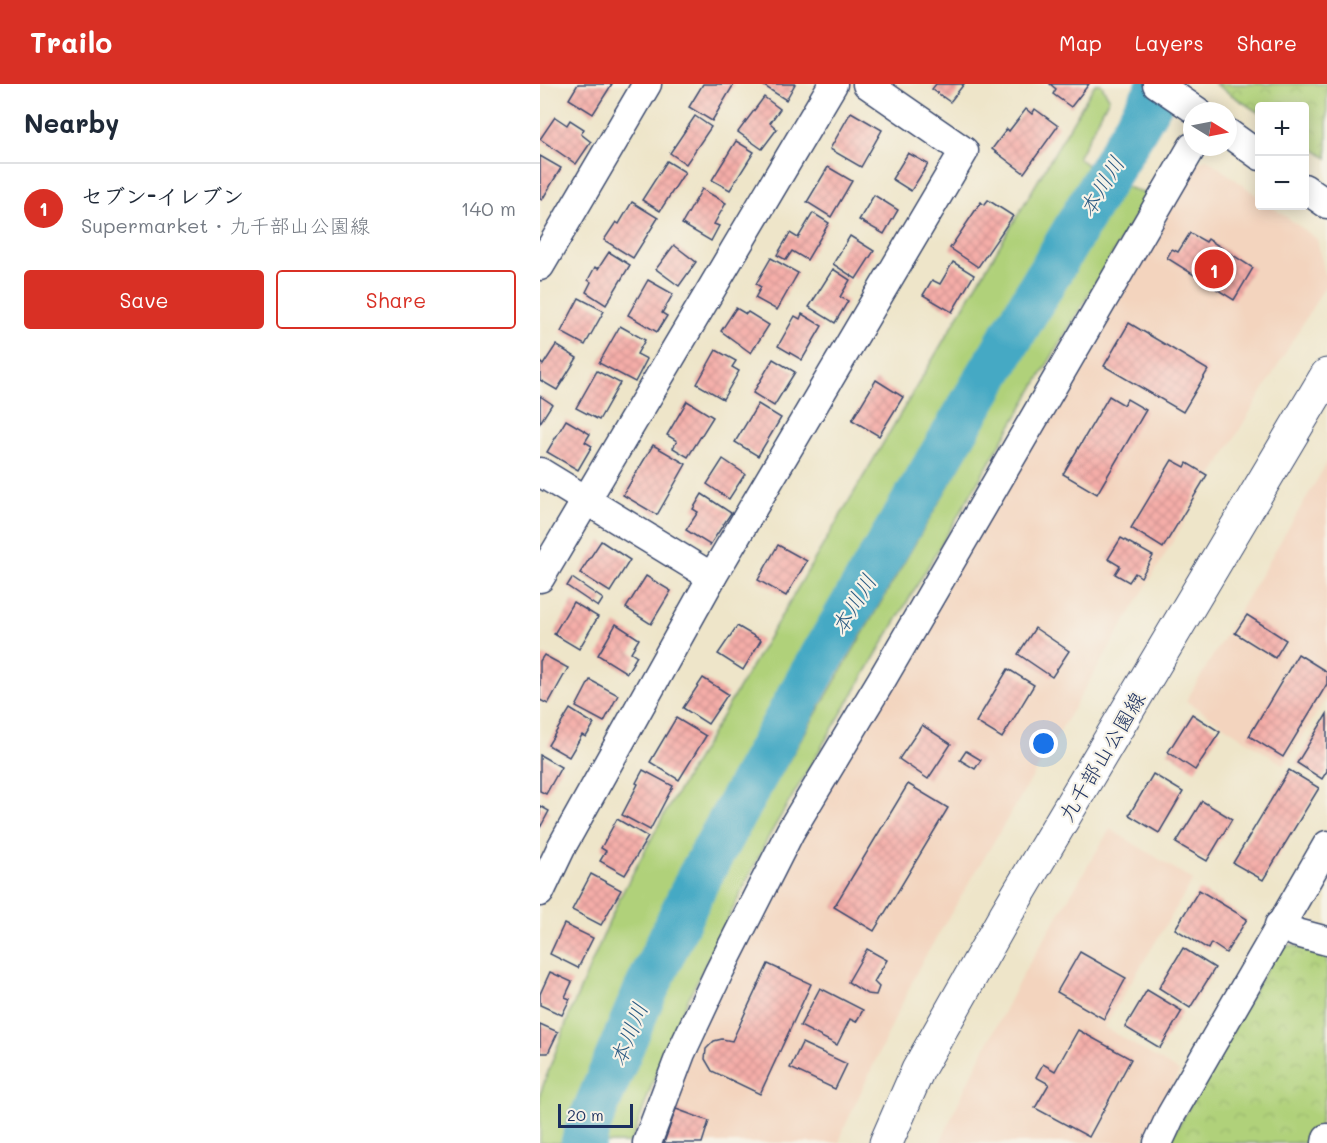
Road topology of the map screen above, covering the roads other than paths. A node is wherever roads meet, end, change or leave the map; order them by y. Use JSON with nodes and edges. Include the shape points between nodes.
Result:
{"nodes":[{"id":1,"x":647,"y":84,"type":"edge"},
{"id":2,"x":833,"y":84,"type":"edge"},
{"id":3,"x":867,"y":84,"type":"edge"},
{"id":4,"x":1157,"y":84,"type":"edge"},
{"id":5,"x":1184,"y":102,"type":"edge"},
{"id":6,"x":1237,"y":139,"type":"edge"},
{"id":7,"x":1255,"y":152,"type":"edge"},
{"id":8,"x":1187,"y":156,"type":"edge"},
{"id":9,"x":1309,"y":191,"type":"edge"},
{"id":10,"x":1327,"y":204,"type":"edge"},
{"id":11,"x":540,"y":266,"type":"edge"},
{"id":12,"x":1327,"y":375,"type":"edge"},
{"id":13,"x":540,"y":472,"type":"edge"},
{"id":14,"x":586,"y":500,"type":"junction"},
{"id":15,"x":712,"y":577,"type":"junction"},
{"id":16,"x":540,"y":578,"type":"edge"},
{"id":17,"x":1327,"y":846,"type":"edge"},
{"id":18,"x":540,"y":892,"type":"edge"},
{"id":19,"x":1279,"y":925,"type":"junction"},
{"id":20,"x":1327,"y":941,"type":"edge"},
{"id":21,"x":1327,"y":1138,"type":"edge"},
{"id":22,"x":647,"y":1143,"type":"edge"},
{"id":23,"x":886,"y":1143,"type":"edge"},
{"id":24,"x":1158,"y":1143,"type":"edge"},
{"id":25,"x":1326,"y":1143,"type":"edge"}],
"edges":[{"from":1,"to":11,"type":"street"},
{"from":2,"to":14,"type":"street"},
{"from":3,"to":15,"type":"street","via":[[964,152]]},
{"from":4,"to":5,"type":"street"},
{"from":6,"to":7,"type":"street"},
{"from":8,"to":22,"type":"street","via":[[790,832],[681,1053]]},
{"from":9,"to":10,"type":"street"},
{"from":12,"to":23,"type":"main road","name":"九千部山公園線","via":[[1005,916],[918,1070]]},
{"from":13,"to":14,"type":"street"},
{"from":14,"to":15,"type":"street"},
{"from":14,"to":16,"type":"street"},
{"from":15,"to":18,"type":"street"},
{"from":17,"to":19,"type":"street"},
{"from":19,"to":20,"type":"street"},
{"from":19,"to":24,"type":"street"},
{"from":21,"to":25,"type":"street"}]}
